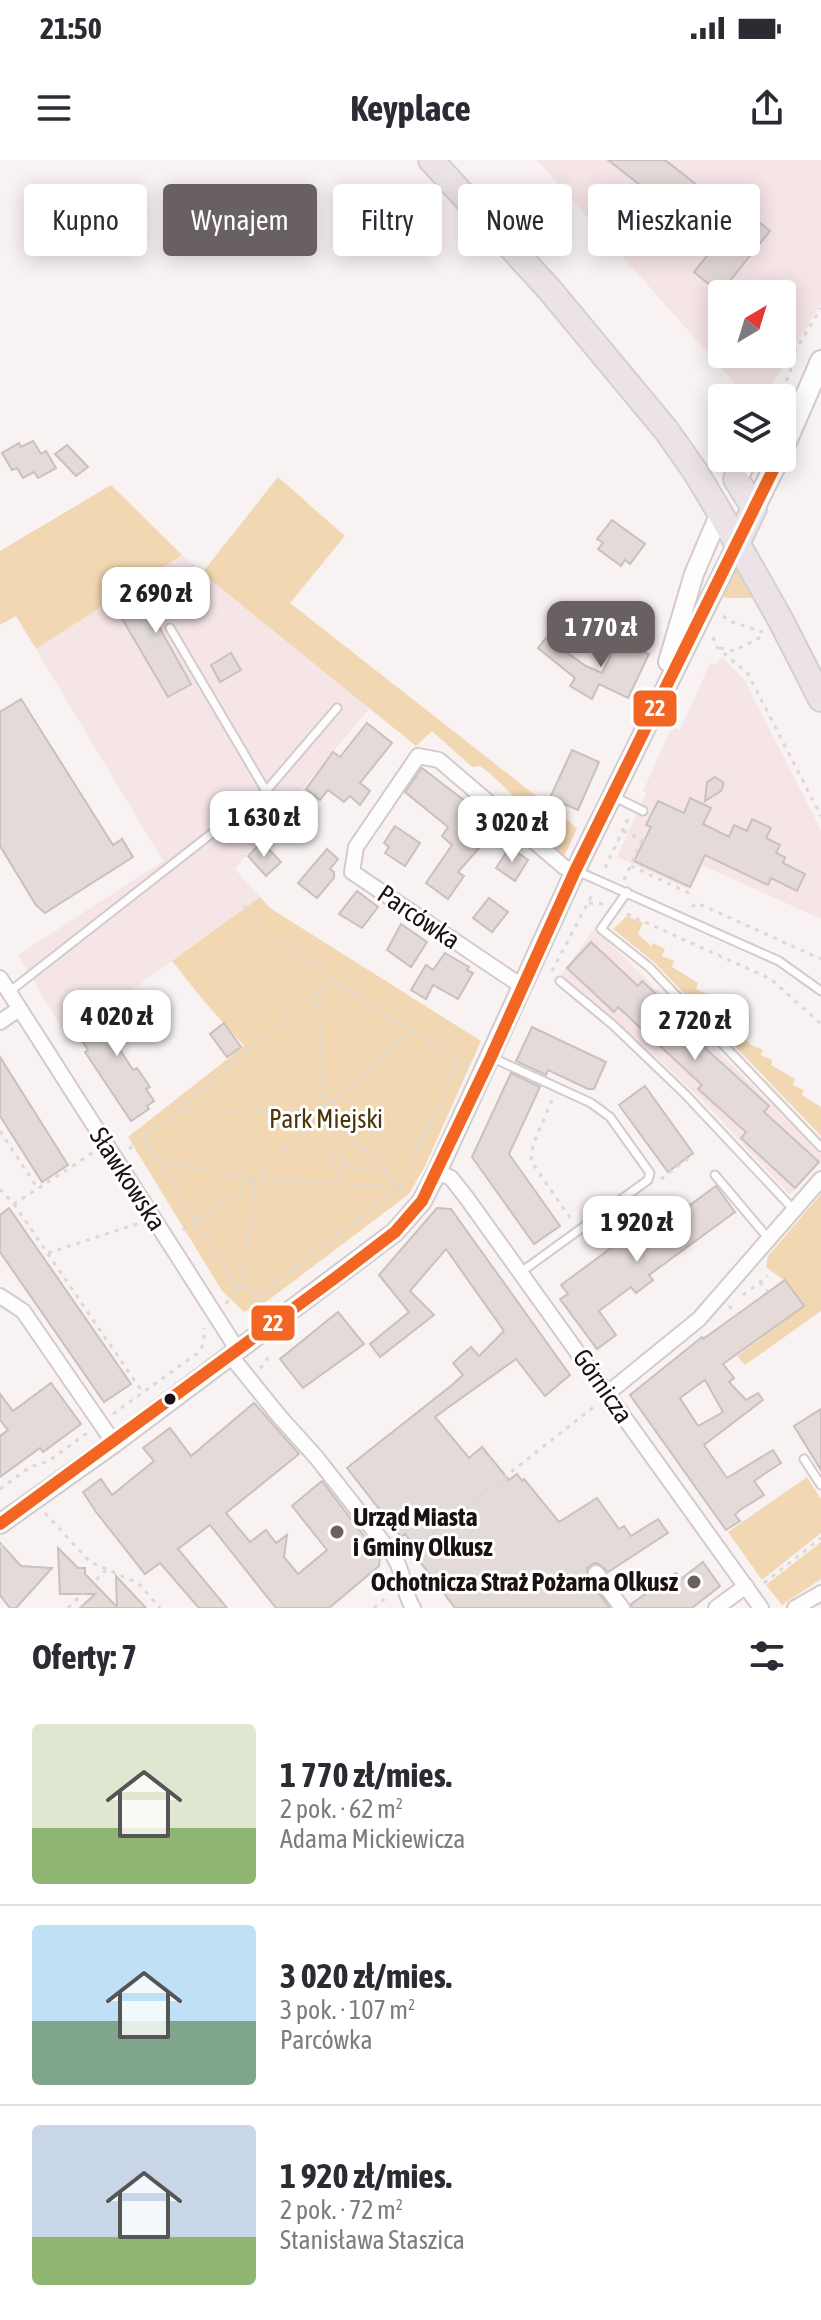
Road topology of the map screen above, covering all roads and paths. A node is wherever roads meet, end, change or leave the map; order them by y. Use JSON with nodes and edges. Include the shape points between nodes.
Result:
{"nodes":[{"id":1,"x":431,"y":160,"type":"edge"},
{"id":2,"x":821,"y":308,"type":"edge"},
{"id":3,"x":821,"y":360,"type":"edge"},
{"id":4,"x":784,"y":384,"type":"edge"},
{"id":5,"x":796,"y":391,"type":"edge"},
{"id":6,"x":796,"y":418,"type":"edge"},
{"id":7,"x":740,"y":472,"type":"edge"},
{"id":8,"x":743,"y":472,"type":"edge"},
{"id":9,"x":772,"y":472,"type":"edge"},
{"id":10,"x":754,"y":508,"type":"junction"},
{"id":11,"x":720,"y":513,"type":"junction"},
{"id":12,"x":737,"y":544,"type":"junction"},
{"id":13,"x":719,"y":619,"type":"dead end"},
{"id":14,"x":170,"y":628,"type":"dead end"},
{"id":15,"x":716,"y":629,"type":"dead end"},
{"id":16,"x":717,"y":647,"type":"junction"},
{"id":17,"x":658,"y":699,"type":"junction"},
{"id":18,"x":821,"y":699,"type":"edge"},
{"id":19,"x":337,"y":708,"type":"dead end"},
{"id":20,"x":266,"y":791,"type":"junction"},
{"id":21,"x":611,"y":795,"type":"junction"},
{"id":22,"x":634,"y":806,"type":"junction"},
{"id":23,"x":643,"y":811,"type":"dead end"},
{"id":24,"x":821,"y":816,"type":"edge"},
{"id":25,"x":623,"y":831,"type":"junction"},
{"id":26,"x":632,"y":864,"type":"junction"},
{"id":27,"x":575,"y":871,"type":"junction"},
{"id":28,"x":604,"y":871,"type":"junction"},
{"id":29,"x":600,"y":880,"type":"junction"},
{"id":30,"x":627,"y":892,"type":"junction"},
{"id":31,"x":689,"y":893,"type":"dead end"},
{"id":32,"x":589,"y":903,"type":"junction"},
{"id":33,"x":244,"y":906,"type":"dead end"},
{"id":34,"x":688,"y":908,"type":"dead end"},
{"id":35,"x":616,"y":909,"type":"junction"},
{"id":36,"x":821,"y":959,"type":"edge"},
{"id":37,"x":0,"y":978,"type":"edge"},
{"id":38,"x":333,"y":981,"type":"junction"},
{"id":39,"x":560,"y":981,"type":"dead end"},
{"id":40,"x":545,"y":983,"type":"dead end"},
{"id":41,"x":523,"y":987,"type":"junction"},
{"id":42,"x":821,"y":991,"type":"edge"},
{"id":43,"x":9,"y":992,"type":"junction"},
{"id":44,"x":319,"y":993,"type":"junction"},
{"id":45,"x":19,"y":1009,"type":"junction"},
{"id":46,"x":0,"y":1022,"type":"edge"},
{"id":47,"x":821,"y":1024,"type":"edge"},
{"id":48,"x":410,"y":1031,"type":"junction"},
{"id":49,"x":491,"y":1057,"type":"junction"},
{"id":50,"x":459,"y":1062,"type":"junction"},
{"id":51,"x":467,"y":1067,"type":"dead end"},
{"id":52,"x":556,"y":1092,"type":"dead end"},
{"id":53,"x":176,"y":1110,"type":"junction"},
{"id":54,"x":324,"y":1111,"type":"junction"},
{"id":55,"x":0,"y":1131,"type":"edge"},
{"id":56,"x":143,"y":1138,"type":"junction"},
{"id":57,"x":821,"y":1147,"type":"edge"},
{"id":58,"x":129,"y":1149,"type":"dead end"},
{"id":59,"x":94,"y":1152,"type":"dead end"},
{"id":60,"x":154,"y":1156,"type":"junction"},
{"id":61,"x":345,"y":1166,"type":"junction"},
{"id":62,"x":437,"y":1172,"type":"junction"},
{"id":63,"x":385,"y":1173,"type":"junction"},
{"id":64,"x":715,"y":1175,"type":"dead end"},
{"id":65,"x":255,"y":1179,"type":"junction"},
{"id":66,"x":821,"y":1179,"type":"edge"},
{"id":67,"x":400,"y":1187,"type":"junction"},
{"id":68,"x":0,"y":1189,"type":"edge"},
{"id":69,"x":38,"y":1189,"type":"junction"},
{"id":70,"x":411,"y":1196,"type":"dead end"},
{"id":71,"x":14,"y":1204,"type":"junction"},
{"id":72,"x":794,"y":1210,"type":"junction"},
{"id":73,"x":195,"y":1222,"type":"junction"},
{"id":74,"x":140,"y":1223,"type":"dead end"},
{"id":75,"x":576,"y":1226,"type":"dead end"},
{"id":76,"x":30,"y":1227,"type":"junction"},
{"id":77,"x":25,"y":1230,"type":"dead end"},
{"id":78,"x":183,"y":1230,"type":"dead end"},
{"id":79,"x":769,"y":1240,"type":"junction"},
{"id":80,"x":48,"y":1253,"type":"junction"},
{"id":81,"x":53,"y":1260,"type":"junction"},
{"id":82,"x":48,"y":1264,"type":"dead end"},
{"id":83,"x":521,"y":1272,"type":"junction"},
{"id":84,"x":760,"y":1282,"type":"dead end"},
{"id":85,"x":237,"y":1287,"type":"junction"},
{"id":86,"x":243,"y":1288,"type":"junction"},
{"id":87,"x":768,"y":1292,"type":"dead end"},
{"id":88,"x":0,"y":1296,"type":"edge"},
{"id":89,"x":256,"y":1297,"type":"junction"},
{"id":90,"x":226,"y":1304,"type":"dead end"},
{"id":91,"x":729,"y":1306,"type":"dead end"},
{"id":92,"x":263,"y":1307,"type":"dead end"},
{"id":93,"x":737,"y":1315,"type":"dead end"},
{"id":94,"x":204,"y":1327,"type":"dead end"},
{"id":95,"x":234,"y":1352,"type":"junction"},
{"id":96,"x":143,"y":1393,"type":"junction"},
{"id":97,"x":603,"y":1398,"type":"junction"},
{"id":98,"x":100,"y":1424,"type":"junction"},
{"id":99,"x":114,"y":1443,"type":"junction"},
{"id":100,"x":804,"y":1459,"type":"dead end"},
{"id":101,"x":821,"y":1485,"type":"edge"},
{"id":102,"x":0,"y":1489,"type":"edge"},
{"id":103,"x":46,"y":1514,"type":"dead end"},
{"id":104,"x":0,"y":1524,"type":"edge"},
{"id":105,"x":821,"y":1538,"type":"edge"},
{"id":106,"x":397,"y":1561,"type":"junction"},
{"id":107,"x":106,"y":1570,"type":"junction"},
{"id":108,"x":596,"y":1573,"type":"dead end"},
{"id":109,"x":753,"y":1586,"type":"junction"},
{"id":110,"x":821,"y":1593,"type":"edge"},
{"id":111,"x":68,"y":1608,"type":"edge"},
{"id":112,"x":160,"y":1608,"type":"edge"},
{"id":113,"x":413,"y":1608,"type":"edge"},
{"id":114,"x":622,"y":1608,"type":"edge"},
{"id":115,"x":716,"y":1608,"type":"edge"},
{"id":116,"x":761,"y":1608,"type":"edge"},
{"id":117,"x":795,"y":1608,"type":"edge"}],
"edges":[{"from":1,"to":11,"type":"main road","via":[[644,402]]},
{"from":2,"to":4,"type":"path","via":[[793,354]]},
{"from":3,"to":5,"type":"main road"},
{"from":3,"to":6,"type":"main road"},
{"from":7,"to":11,"type":"main road"},
{"from":8,"to":10,"type":"main road"},
{"from":9,"to":10,"type":"main road"},
{"from":10,"to":12,"type":"main road"},
{"from":11,"to":12,"type":"main road"},
{"from":11,"to":17,"type":"street","via":[[694,574]]},
{"from":12,"to":17,"type":"street"},
{"from":12,"to":18,"type":"main road"},
{"from":13,"to":16,"type":"path","via":[[724,616],[767,634],[734,651]]},
{"from":14,"to":20,"type":"lane"},
{"from":15,"to":16,"type":"path","via":[[712,639]]},
{"from":16,"to":24,"type":"path","via":[[748,674]]},
{"from":17,"to":21,"type":"street"},
{"from":19,"to":20,"type":"lane"},
{"from":20,"to":43,"type":"lane"},
{"from":21,"to":22,"type":"lane"},
{"from":21,"to":27,"type":"street"},
{"from":22,"to":23,"type":"lane"},
{"from":22,"to":25,"type":"path"},
{"from":25,"to":26,"type":"path","via":[[644,840]]},
{"from":25,"to":28,"type":"path"},
{"from":26,"to":28,"type":"path","via":[[624,881]]},
{"from":26,"to":31,"type":"path"},
{"from":27,"to":29,"type":"lane"},
{"from":27,"to":41,"type":"street"},
{"from":27,"to":41,"type":"street","name":"Parcówka","via":[[439,760],[418,756],[356,847],[352,872]]},
{"from":28,"to":29,"type":"path"},
{"from":29,"to":30,"type":"lane"},
{"from":29,"to":32,"type":"path"},
{"from":30,"to":35,"type":"lane"},
{"from":30,"to":42,"type":"lane","via":[[779,961]]},
{"from":32,"to":35,"type":"path"},
{"from":32,"to":40,"type":"path"},
{"from":33,"to":38,"type":"path","via":[[264,931]]},
{"from":34,"to":36,"type":"path","via":[[697,903]]},
{"from":35,"to":47,"type":"path","via":[[771,979]]},
{"from":35,"to":57,"type":"lane","via":[[601,929],[649,967]]},
{"from":37,"to":43,"type":"street","name":"Sławkowska"},
{"from":38,"to":44,"type":"path"},
{"from":38,"to":48,"type":"path"},
{"from":39,"to":72,"type":"lane","via":[[675,1084]]},
{"from":41,"to":49,"type":"street"},
{"from":43,"to":45,"type":"street","name":"Sławkowska"},
{"from":44,"to":53,"type":"path"},
{"from":44,"to":54,"type":"path"},
{"from":45,"to":46,"type":"street"},
{"from":45,"to":95,"type":"street","name":"Sławkowska"},
{"from":48,"to":50,"type":"path"},
{"from":48,"to":54,"type":"path"},
{"from":49,"to":62,"type":"street"},
{"from":49,"to":83,"type":"lane","via":[[591,1103],[610,1117],[650,1173],[648,1180]]},
{"from":50,"to":51,"type":"path"},
{"from":50,"to":67,"type":"path"},
{"from":52,"to":75,"type":"path","via":[[531,1161]]},
{"from":53,"to":54,"type":"path"},
{"from":53,"to":56,"type":"path"},
{"from":54,"to":63,"type":"path"},
{"from":54,"to":65,"type":"path"},
{"from":55,"to":69,"type":"path"},
{"from":56,"to":58,"type":"path"},
{"from":56,"to":60,"type":"path"},
{"from":59,"to":69,"type":"path"},
{"from":60,"to":65,"type":"path"},
{"from":60,"to":73,"type":"path"},
{"from":61,"to":61,"type":"path","via":[[338,1156],[329,1164],[336,1172]]},
{"from":61,"to":63,"type":"path"},
{"from":62,"to":83,"type":"street","name":"Górnicza","via":[[451,1178]]},
{"from":62,"to":95,"type":"street","via":[[422,1201],[395,1232]]},
{"from":63,"to":67,"type":"path"},
{"from":64,"to":79,"type":"lane"},
{"from":65,"to":67,"type":"path"},
{"from":65,"to":73,"type":"path"},
{"from":65,"to":86,"type":"path"},
{"from":66,"to":72,"type":"street"},
{"from":67,"to":70,"type":"path"},
{"from":67,"to":89,"type":"path"},
{"from":68,"to":71,"type":"path"},
{"from":69,"to":71,"type":"path"},
{"from":71,"to":76,"type":"path"},
{"from":72,"to":79,"type":"street"},
{"from":73,"to":78,"type":"path"},
{"from":73,"to":85,"type":"path"},
{"from":74,"to":80,"type":"path"},
{"from":76,"to":77,"type":"path"},
{"from":76,"to":80,"type":"path"},
{"from":79,"to":97,"type":"street","via":[[699,1319]]},
{"from":80,"to":81,"type":"path"},
{"from":81,"to":82,"type":"path"},
{"from":81,"to":96,"type":"path"},
{"from":83,"to":97,"type":"street","name":"Górnicza"},
{"from":84,"to":87,"type":"path"},
{"from":85,"to":86,"type":"path"},
{"from":85,"to":90,"type":"path"},
{"from":86,"to":89,"type":"path","via":[[252,1289]]},
{"from":88,"to":98,"type":"street","via":[[23,1311]]},
{"from":89,"to":92,"type":"path"},
{"from":91,"to":93,"type":"path"},
{"from":94,"to":96,"type":"path","via":[[199,1352]]},
{"from":95,"to":99,"type":"street"},
{"from":95,"to":106,"type":"street","name":"Sławkowska"},
{"from":96,"to":98,"type":"path"},
{"from":97,"to":106,"type":"path"},
{"from":97,"to":109,"type":"street","name":"Górnicza"},
{"from":98,"to":99,"type":"street"},
{"from":98,"to":102,"type":"path"},
{"from":99,"to":104,"type":"street"},
{"from":100,"to":101,"type":"lane"},
{"from":103,"to":107,"type":"path","via":[[90,1562]]},
{"from":105,"to":109,"type":"path"},
{"from":106,"to":113,"type":"street","name":"Sławkowska"},
{"from":107,"to":111,"type":"path"},
{"from":107,"to":112,"type":"path","via":[[138,1583]]},
{"from":108,"to":114,"type":"street"},
{"from":109,"to":115,"type":"street"},
{"from":109,"to":116,"type":"street","name":"Górnicza"},
{"from":110,"to":117,"type":"street"}]}
